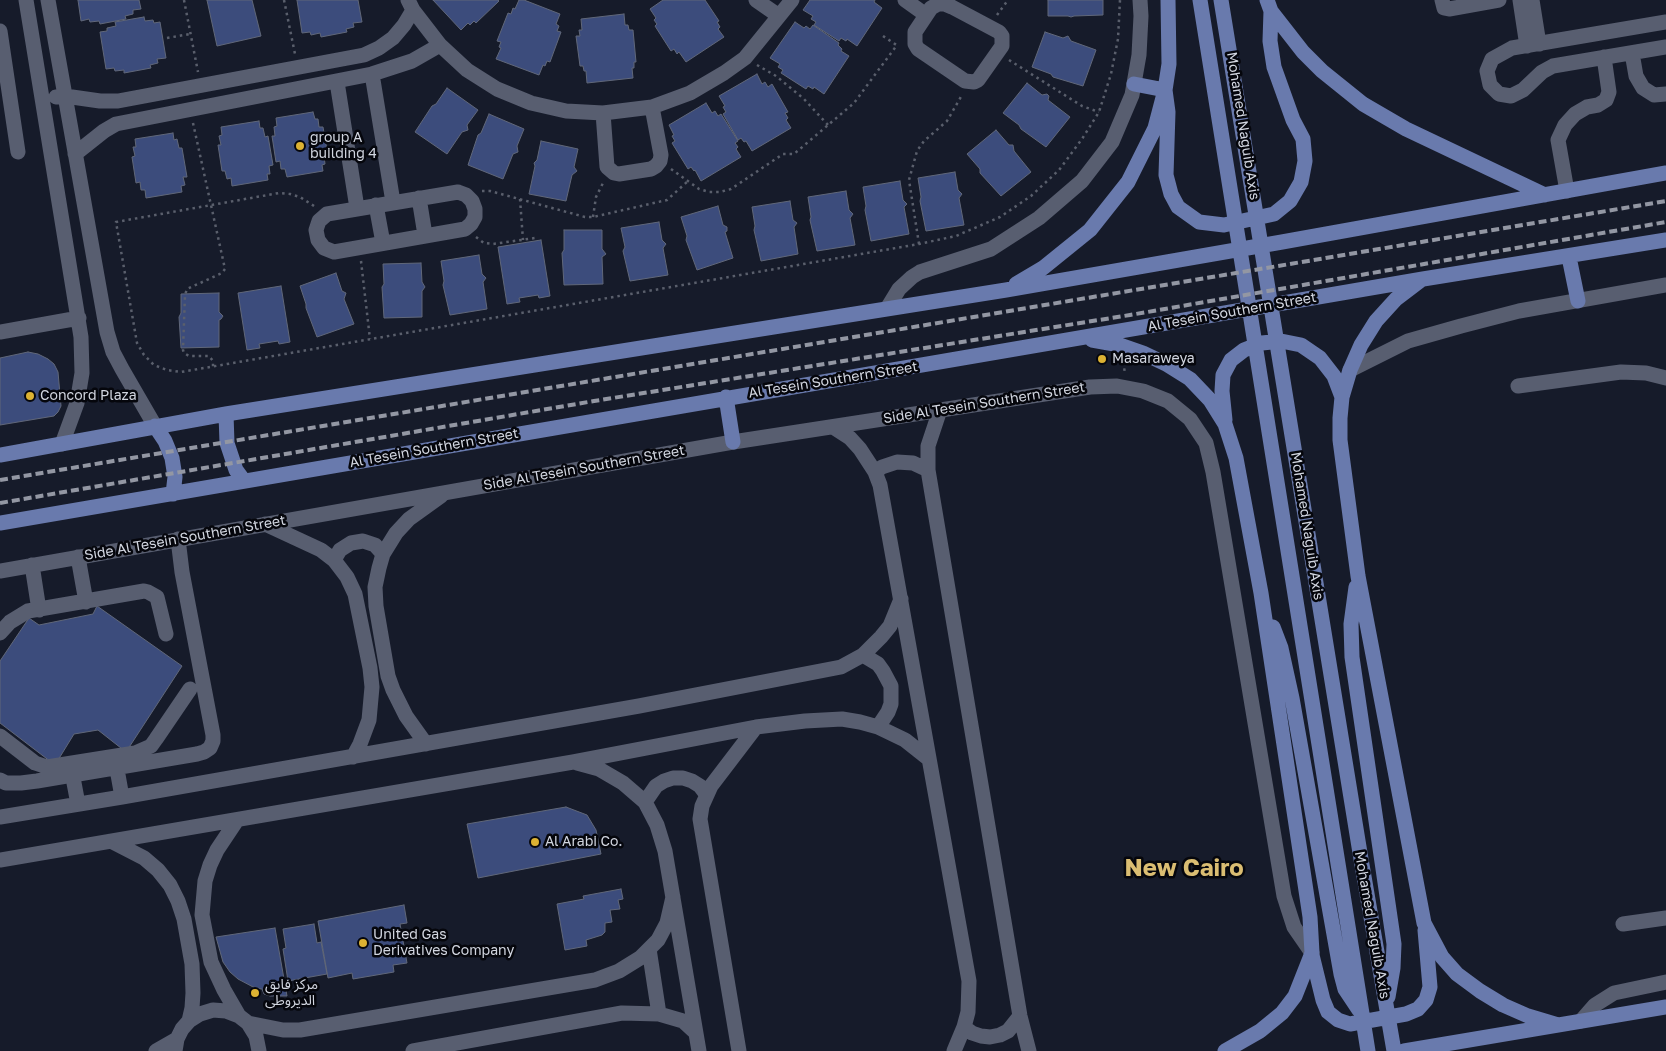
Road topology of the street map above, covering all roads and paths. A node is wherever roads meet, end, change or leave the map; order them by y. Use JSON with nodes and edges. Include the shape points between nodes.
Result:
{"nodes":[{"id":1,"x":26,"y":0,"type":"edge"},
{"id":2,"x":48,"y":0,"type":"edge"},
{"id":3,"x":184,"y":0,"type":"edge"},
{"id":4,"x":284,"y":0,"type":"edge"},
{"id":5,"x":756,"y":0,"type":"edge"},
{"id":6,"x":792,"y":0,"type":"edge"},
{"id":7,"x":905,"y":0,"type":"edge"},
{"id":8,"x":1008,"y":0,"type":"edge"},
{"id":9,"x":1120,"y":0,"type":"edge"},
{"id":10,"x":1140,"y":0,"type":"edge"},
{"id":11,"x":1168,"y":0,"type":"edge"},
{"id":12,"x":1200,"y":0,"type":"edge"},
{"id":13,"x":1222,"y":0,"type":"edge"},
{"id":14,"x":1442,"y":0,"type":"edge"},
{"id":15,"x":1499,"y":0,"type":"edge"},
{"id":16,"x":1520,"y":0,"type":"edge"},
{"id":17,"x":1532,"y":0,"type":"edge"},
{"id":18,"x":410,"y":5,"type":"edge"},
{"id":19,"x":1269,"y":5,"type":"edge"},
{"id":20,"x":926,"y":15,"type":"junction"},
{"id":21,"x":779,"y":16,"type":"junction"},
{"id":22,"x":1660,"y":23,"type":"edge"},
{"id":23,"x":989,"y":27,"type":"junction"},
{"id":24,"x":0,"y":31,"type":"edge"},
{"id":25,"x":190,"y":34,"type":"junction"},
{"id":26,"x":168,"y":38,"type":"dead end"},
{"id":27,"x":440,"y":45,"type":"junction"},
{"id":28,"x":1533,"y":45,"type":"junction"},
{"id":29,"x":897,"y":46,"type":"dead end"},
{"id":30,"x":1665,"y":47,"type":"edge"},
{"id":31,"x":998,"y":52,"type":"junction"},
{"id":32,"x":1632,"y":53,"type":"junction"},
{"id":33,"x":1604,"y":57,"type":"junction"},
{"id":34,"x":745,"y":58,"type":"junction"},
{"id":35,"x":297,"y":68,"type":"junction"},
{"id":36,"x":272,"y":72,"type":"junction"},
{"id":37,"x":372,"y":74,"type":"junction"},
{"id":38,"x":337,"y":82,"type":"junction"},
{"id":39,"x":969,"y":83,"type":"junction"},
{"id":40,"x":1134,"y":84,"type":"junction"},
{"id":41,"x":201,"y":85,"type":"junction"},
{"id":42,"x":1165,"y":90,"type":"junction"},
{"id":43,"x":277,"y":93,"type":"junction"},
{"id":44,"x":1666,"y":94,"type":"edge"},
{"id":45,"x":65,"y":96,"type":"junction"},
{"id":46,"x":42,"y":100,"type":"junction"},
{"id":47,"x":112,"y":101,"type":"junction"},
{"id":48,"x":652,"y":107,"type":"junction"},
{"id":49,"x":190,"y":110,"type":"junction"},
{"id":50,"x":1098,"y":112,"type":"junction"},
{"id":51,"x":603,"y":113,"type":"junction"},
{"id":52,"x":116,"y":124,"type":"junction"},
{"id":53,"x":828,"y":125,"type":"junction"},
{"id":54,"x":18,"y":152,"type":"dead end"},
{"id":55,"x":75,"y":154,"type":"junction"},
{"id":56,"x":660,"y":161,"type":"junction"},
{"id":57,"x":610,"y":171,"type":"junction"},
{"id":58,"x":1666,"y":173,"type":"edge"},
{"id":59,"x":688,"y":181,"type":"junction"},
{"id":60,"x":1567,"y":191,"type":"junction"},
{"id":61,"x":466,"y":195,"type":"junction"},
{"id":62,"x":1545,"y":195,"type":"junction"},
{"id":63,"x":419,"y":198,"type":"junction"},
{"id":64,"x":520,"y":199,"type":"junction"},
{"id":65,"x":393,"y":202,"type":"junction"},
{"id":66,"x":210,"y":205,"type":"junction"},
{"id":67,"x":376,"y":205,"type":"junction"},
{"id":68,"x":357,"y":208,"type":"junction"},
{"id":69,"x":327,"y":214,"type":"junction"},
{"id":70,"x":592,"y":217,"type":"junction"},
{"id":71,"x":465,"y":229,"type":"junction"},
{"id":72,"x":425,"y":235,"type":"junction"},
{"id":73,"x":535,"y":238,"type":"dead end"},
{"id":74,"x":523,"y":240,"type":"junction"},
{"id":75,"x":1666,"y":240,"type":"edge"},
{"id":76,"x":383,"y":243,"type":"junction"},
{"id":77,"x":920,"y":244,"type":"junction"},
{"id":78,"x":359,"y":247,"type":"junction"},
{"id":79,"x":1569,"y":256,"type":"junction"},
{"id":80,"x":1423,"y":279,"type":"junction"},
{"id":81,"x":1666,"y":285,"type":"edge"},
{"id":82,"x":1006,"y":290,"type":"junction"},
{"id":83,"x":1578,"y":300,"type":"junction"},
{"id":84,"x":888,"y":308,"type":"junction"},
{"id":85,"x":79,"y":318,"type":"junction"},
{"id":86,"x":0,"y":332,"type":"edge"},
{"id":87,"x":1083,"y":338,"type":"junction"},
{"id":88,"x":370,"y":339,"type":"junction"},
{"id":89,"x":1120,"y":345,"type":"junction"},
{"id":90,"x":212,"y":367,"type":"junction"},
{"id":91,"x":1350,"y":370,"type":"junction"},
{"id":92,"x":1666,"y":378,"type":"edge"},
{"id":93,"x":1518,"y":386,"type":"dead end"},
{"id":94,"x":1128,"y":388,"type":"junction"},
{"id":95,"x":726,"y":397,"type":"junction"},
{"id":96,"x":1342,"y":398,"type":"junction"},
{"id":97,"x":940,"y":410,"type":"junction"},
{"id":98,"x":226,"y":414,"type":"junction"},
{"id":99,"x":1225,"y":424,"type":"junction"},
{"id":100,"x":155,"y":426,"type":"junction"},
{"id":101,"x":833,"y":427,"type":"junction"},
{"id":102,"x":733,"y":442,"type":"junction"},
{"id":103,"x":62,"y":444,"type":"junction"},
{"id":104,"x":0,"y":455,"type":"edge"},
{"id":105,"x":928,"y":470,"type":"junction"},
{"id":106,"x":875,"y":472,"type":"junction"},
{"id":107,"x":244,"y":482,"type":"junction"},
{"id":108,"x":446,"y":492,"type":"junction"},
{"id":109,"x":173,"y":494,"type":"junction"},
{"id":110,"x":0,"y":523,"type":"edge"},
{"id":111,"x":265,"y":524,"type":"junction"},
{"id":112,"x":178,"y":539,"type":"junction"},
{"id":113,"x":384,"y":554,"type":"junction"},
{"id":114,"x":78,"y":557,"type":"junction"},
{"id":115,"x":334,"y":560,"type":"junction"},
{"id":116,"x":32,"y":565,"type":"junction"},
{"id":117,"x":0,"y":571,"type":"edge"},
{"id":118,"x":1358,"y":576,"type":"junction"},
{"id":119,"x":1261,"y":593,"type":"junction"},
{"id":120,"x":900,"y":599,"type":"junction"},
{"id":121,"x":86,"y":602,"type":"junction"},
{"id":122,"x":39,"y":610,"type":"junction"},
{"id":123,"x":0,"y":633,"type":"edge"},
{"id":124,"x":166,"y":634,"type":"dead end"},
{"id":125,"x":863,"y":655,"type":"junction"},
{"id":126,"x":190,"y":689,"type":"dead end"},
{"id":127,"x":878,"y":726,"type":"junction"},
{"id":128,"x":756,"y":727,"type":"junction"},
{"id":129,"x":0,"y":736,"type":"edge"},
{"id":130,"x":426,"y":744,"type":"junction"},
{"id":131,"x":353,"y":756,"type":"junction"},
{"id":132,"x":929,"y":758,"type":"junction"},
{"id":133,"x":116,"y":762,"type":"junction"},
{"id":134,"x":573,"y":762,"type":"junction"},
{"id":135,"x":71,"y":770,"type":"junction"},
{"id":136,"x":0,"y":780,"type":"edge"},
{"id":137,"x":706,"y":794,"type":"junction"},
{"id":138,"x":122,"y":797,"type":"junction"},
{"id":139,"x":645,"y":802,"type":"junction"},
{"id":140,"x":78,"y":804,"type":"junction"},
{"id":141,"x":0,"y":817,"type":"edge"},
{"id":142,"x":238,"y":820,"type":"junction"},
{"id":143,"x":111,"y":841,"type":"junction"},
{"id":144,"x":0,"y":860,"type":"edge"},
{"id":145,"x":673,"y":897,"type":"junction"},
{"id":146,"x":1666,"y":918,"type":"edge"},
{"id":147,"x":1424,"y":923,"type":"junction"},
{"id":148,"x":1623,"y":924,"type":"dead end"},
{"id":149,"x":649,"y":949,"type":"junction"},
{"id":150,"x":1312,"y":953,"type":"junction"},
{"id":151,"x":1666,"y":982,"type":"edge"},
{"id":152,"x":1666,"y":1007,"type":"edge"},
{"id":153,"x":1386,"y":1009,"type":"junction"},
{"id":154,"x":1361,"y":1013,"type":"junction"},
{"id":155,"x":659,"y":1014,"type":"junction"},
{"id":156,"x":1020,"y":1016,"type":"junction"},
{"id":157,"x":243,"y":1019,"type":"junction"},
{"id":158,"x":189,"y":1021,"type":"junction"},
{"id":159,"x":1581,"y":1022,"type":"junction"},
{"id":160,"x":1558,"y":1025,"type":"junction"},
{"id":161,"x":964,"y":1027,"type":"junction"},
{"id":162,"x":695,"y":1032,"type":"junction"},
{"id":163,"x":176,"y":1045,"type":"edge"},
{"id":164,"x":156,"y":1051,"type":"edge"},
{"id":165,"x":260,"y":1051,"type":"edge"},
{"id":166,"x":413,"y":1051,"type":"edge"},
{"id":167,"x":699,"y":1051,"type":"edge"},
{"id":168,"x":739,"y":1051,"type":"edge"},
{"id":169,"x":954,"y":1051,"type":"edge"},
{"id":170,"x":1029,"y":1051,"type":"edge"},
{"id":171,"x":1225,"y":1051,"type":"edge"},
{"id":172,"x":1368,"y":1051,"type":"edge"},
{"id":173,"x":1394,"y":1051,"type":"edge"},
{"id":174,"x":1404,"y":1051,"type":"edge"}],
"edges":[{"from":1,"to":46,"type":"street"},
{"from":2,"to":45,"type":"street"},
{"from":3,"to":25,"type":"path"},
{"from":4,"to":35,"type":"path"},
{"from":5,"to":21,"type":"street"},
{"from":6,"to":21,"type":"street"},
{"from":7,"to":20,"type":"street"},
{"from":8,"to":23,"type":"path"},
{"from":9,"to":50,"type":"path","via":[[1118,39]]},
{"from":10,"to":40,"type":"street","via":[[1139,55]]},
{"from":11,"to":42,"type":"main road","via":[[1169,64]]},
{"from":12,"to":154,"type":"main road","name":"Mohamed Naguib Axis"},
{"from":13,"to":153,"type":"main road","name":"Mohamed Naguib Axis"},
{"from":14,"to":15,"type":"street","via":[[1444,8],[1449,9]]},
{"from":16,"to":28,"type":"street"},
{"from":17,"to":28,"type":"street"},
{"from":18,"to":27,"type":"street"},
{"from":18,"to":35,"type":"street","via":[[399,31],[379,48],[364,55]]},
{"from":19,"to":42,"type":"main road","via":[[1274,67],[1302,139],[1305,161],[1301,182],[1290,201],[1274,214],[1224,225],[1199,222],[1178,207],[1166,175],[1168,112]]},
{"from":19,"to":62,"type":"main road","via":[[1292,39],[1322,71],[1363,104]]},
{"from":20,"to":23,"type":"street","via":[[938,4],[946,4]]},
{"from":20,"to":39,"type":"street","via":[[915,32],[918,49]]},
{"from":21,"to":34,"type":"street"},
{"from":22,"to":28,"type":"street"},
{"from":22,"to":30,"type":"street"},
{"from":23,"to":31,"type":"street","via":[[1002,36]]},
{"from":24,"to":54,"type":"street"},
{"from":25,"to":26,"type":"path"},
{"from":25,"to":41,"type":"path"},
{"from":27,"to":37,"type":"street","via":[[412,61]]},
{"from":27,"to":51,"type":"street","via":[[467,70],[497,89],[531,103],[566,111]]},
{"from":28,"to":33,"type":"street","via":[[1512,48],[1492,59],[1487,71],[1490,85],[1499,94],[1511,96],[1523,90],[1553,66]]},
{"from":29,"to":53,"type":"path","via":[[854,103]]},
{"from":30,"to":32,"type":"street"},
{"from":31,"to":39,"type":"street","via":[[978,80]]},
{"from":31,"to":50,"type":"path","via":[[1082,106]]},
{"from":32,"to":33,"type":"street"},
{"from":32,"to":44,"type":"street","via":[[1636,76],[1643,88],[1654,94]]},
{"from":33,"to":60,"type":"street","via":[[1609,92],[1606,100],[1575,114],[1558,140]]},
{"from":34,"to":48,"type":"street","via":[[690,93]]},
{"from":34,"to":53,"type":"path","via":[[776,76]]},
{"from":35,"to":36,"type":"street"},
{"from":36,"to":41,"type":"street"},
{"from":36,"to":43,"type":"street"},
{"from":37,"to":38,"type":"street"},
{"from":37,"to":65,"type":"street"},
{"from":38,"to":43,"type":"street"},
{"from":38,"to":68,"type":"street"},
{"from":39,"to":77,"type":"path","via":[[947,121],[917,151],[908,180]]},
{"from":40,"to":42,"type":"main road"},
{"from":40,"to":84,"type":"street","via":[[1112,142],[1082,180],[1039,218],[991,249],[912,277],[899,289]]},
{"from":41,"to":47,"type":"street"},
{"from":42,"to":82,"type":"main road","via":[[1155,128],[1128,182],[1090,230],[1043,268]]},
{"from":43,"to":49,"type":"street"},
{"from":45,"to":46,"type":"street"},
{"from":45,"to":47,"type":"street"},
{"from":45,"to":55,"type":"street"},
{"from":46,"to":85,"type":"street"},
{"from":47,"to":52,"type":"street"},
{"from":48,"to":51,"type":"street"},
{"from":48,"to":56,"type":"street"},
{"from":49,"to":52,"type":"street"},
{"from":49,"to":66,"type":"path"},
{"from":50,"to":77,"type":"path","via":[[1059,170],[1031,196],[1000,217],[974,229]]},
{"from":51,"to":57,"type":"street"},
{"from":52,"to":55,"type":"street"},
{"from":53,"to":59,"type":"path","via":[[794,154],[783,154],[731,189],[709,192]]},
{"from":55,"to":100,"type":"street","via":[[107,332],[113,352]]},
{"from":56,"to":57,"type":"street","via":[[651,170],[619,174]]},
{"from":56,"to":59,"type":"path"},
{"from":57,"to":70,"type":"path","via":[[596,197]]},
{"from":58,"to":60,"type":"main road"},
{"from":59,"to":70,"type":"path","via":[[668,200]]},
{"from":60,"to":62,"type":"main road"},
{"from":61,"to":63,"type":"street","via":[[458,192]]},
{"from":61,"to":64,"type":"path","via":[[490,191]]},
{"from":61,"to":71,"type":"street","via":[[475,208],[471,224]]},
{"from":62,"to":82,"type":"main road"},
{"from":63,"to":65,"type":"street"},
{"from":63,"to":72,"type":"street"},
{"from":64,"to":70,"type":"path"},
{"from":64,"to":74,"type":"path"},
{"from":65,"to":67,"type":"street"},
{"from":66,"to":69,"type":"path","via":[[290,194]]},
{"from":66,"to":90,"type":"path","via":[[225,269],[187,289],[184,295],[183,350],[189,356],[209,356],[213,361]]},
{"from":66,"to":90,"type":"path","via":[[116,223],[137,344],[144,356],[167,370],[182,372]]},
{"from":67,"to":68,"type":"street"},
{"from":67,"to":76,"type":"street"},
{"from":68,"to":69,"type":"street"},
{"from":69,"to":78,"type":"street","via":[[316,230],[324,248],[334,252]]},
{"from":71,"to":72,"type":"street"},
{"from":71,"to":74,"type":"path","via":[[484,243]]},
{"from":72,"to":76,"type":"street"},
{"from":73,"to":74,"type":"path"},
{"from":75,"to":79,"type":"main road","name":"Al Tesein Southern Street"},
{"from":76,"to":78,"type":"street"},
{"from":77,"to":88,"type":"path"},
{"from":78,"to":88,"type":"path"},
{"from":79,"to":80,"type":"main road","name":"Al Tesein Southern Street"},
{"from":79,"to":83,"type":"main road"},
{"from":80,"to":87,"type":"main road","name":"Al Tesein Southern Street"},
{"from":80,"to":91,"type":"main road","via":[[1396,299],[1376,321]]},
{"from":81,"to":83,"type":"street"},
{"from":82,"to":84,"type":"main road"},
{"from":83,"to":91,"type":"street","via":[[1519,311],[1408,342]]},
{"from":84,"to":98,"type":"main road"},
{"from":85,"to":86,"type":"street"},
{"from":85,"to":103,"type":"street","via":[[82,372],[77,403]]},
{"from":87,"to":89,"type":"main road"},
{"from":87,"to":95,"type":"main road","name":"Al Tesein Southern Street"},
{"from":88,"to":90,"type":"path"},
{"from":89,"to":94,"type":"path"},
{"from":89,"to":99,"type":"main road","via":[[1166,364],[1190,380],[1210,400]]},
{"from":91,"to":96,"type":"main road"},
{"from":92,"to":93,"type":"street","via":[[1621,372]]},
{"from":94,"to":97,"type":"street","name":"Side Al Tesein Southern Street","via":[[1090,387]]},
{"from":94,"to":150,"type":"street","name":"Side Al Tesein Southern Street","via":[[1168,401],[1190,419],[1206,443],[1284,896],[1294,927]]},
{"from":95,"to":102,"type":"main road"},
{"from":95,"to":107,"type":"main road","name":"Al Tesein Southern Street"},
{"from":96,"to":99,"type":"main road","via":[[1334,376],[1313,353],[1301,345],[1282,341],[1262,343],[1244,350],[1231,360],[1223,375]]},
{"from":96,"to":118,"type":"main road","via":[[1340,440]]},
{"from":97,"to":101,"type":"street","name":"Side Al Tesein Southern Street"},
{"from":97,"to":105,"type":"street","via":[[928,446]]},
{"from":98,"to":100,"type":"main road"},
{"from":98,"to":107,"type":"main road","via":[[227,443],[236,470]]},
{"from":99,"to":119,"type":"main road","via":[[1236,458]]},
{"from":100,"to":103,"type":"main road"},
{"from":100,"to":109,"type":"main road","via":[[172,458]]},
{"from":101,"to":102,"type":"street","name":"Side Al Tesein Southern Street"},
{"from":101,"to":106,"type":"street","via":[[850,438]]},
{"from":102,"to":108,"type":"street","name":"Side Al Tesein Southern Street"},
{"from":103,"to":104,"type":"main road"},
{"from":105,"to":106,"type":"street","via":[[914,463],[897,462]]},
{"from":105,"to":156,"type":"street"},
{"from":106,"to":120,"type":"street"},
{"from":107,"to":109,"type":"main road","name":"Al Tesein Southern Street"},
{"from":108,"to":111,"type":"street","name":"Side Al Tesein Southern Street"},
{"from":108,"to":113,"type":"street","via":[[409,519]]},
{"from":109,"to":110,"type":"main road","name":"Al Tesein Southern Street"},
{"from":111,"to":112,"type":"street","name":"Side Al Tesein Southern Street"},
{"from":111,"to":115,"type":"street","via":[[321,550]]},
{"from":112,"to":114,"type":"street","name":"Side Al Tesein Southern Street"},
{"from":112,"to":133,"type":"street","via":[[213,741],[204,752]]},
{"from":113,"to":115,"type":"street","via":[[375,545],[363,541],[351,543],[340,550]]},
{"from":113,"to":130,"type":"street","via":[[375,587],[388,676],[406,716]]},
{"from":114,"to":116,"type":"street","name":"Side Al Tesein Southern Street"},
{"from":114,"to":121,"type":"street"},
{"from":115,"to":131,"type":"street","via":[[355,594],[372,687],[366,732]]},
{"from":116,"to":117,"type":"street","name":"Side Al Tesein Southern Street"},
{"from":116,"to":122,"type":"street"},
{"from":118,"to":147,"type":"main road"},
{"from":118,"to":153,"type":"main road","via":[[1351,624],[1352,657],[1394,944]]},
{"from":119,"to":150,"type":"main road","via":[[1310,917]]},
{"from":119,"to":154,"type":"main road","via":[[1281,648],[1292,698],[1341,974]]},
{"from":120,"to":125,"type":"street","via":[[890,626]]},
{"from":120,"to":132,"type":"street"},
{"from":121,"to":122,"type":"street"},
{"from":121,"to":124,"type":"street","via":[[148,592],[157,597]]},
{"from":122,"to":123,"type":"street","via":[[18,616]]},
{"from":125,"to":127,"type":"street","via":[[878,664],[890,686],[891,704]]},
{"from":125,"to":130,"type":"street","via":[[840,667]]},
{"from":126,"to":133,"type":"street","via":[[151,746]]},
{"from":127,"to":128,"type":"street","via":[[842,719]]},
{"from":127,"to":132,"type":"street","via":[[906,740]]},
{"from":128,"to":134,"type":"street"},
{"from":128,"to":137,"type":"street"},
{"from":129,"to":135,"type":"street","via":[[41,766]]},
{"from":130,"to":131,"type":"street"},
{"from":131,"to":138,"type":"street"},
{"from":132,"to":161,"type":"street","via":[[970,981]]},
{"from":133,"to":135,"type":"street"},
{"from":133,"to":138,"type":"street"},
{"from":134,"to":139,"type":"street","via":[[600,769]]},
{"from":134,"to":142,"type":"street"},
{"from":135,"to":136,"type":"street","via":[[21,783]]},
{"from":135,"to":140,"type":"street"},
{"from":137,"to":139,"type":"street","via":[[692,781],[673,778],[656,786]]},
{"from":137,"to":168,"type":"street","via":[[700,819]]},
{"from":138,"to":140,"type":"street"},
{"from":139,"to":145,"type":"street","via":[[665,851]]},
{"from":140,"to":141,"type":"street"},
{"from":142,"to":143,"type":"street"},
{"from":142,"to":157,"type":"street","via":[[210,865],[202,915],[211,962]]},
{"from":143,"to":144,"type":"street"},
{"from":143,"to":158,"type":"street","via":[[144,858],[158,870],[178,901],[192,964],[193,993]]},
{"from":145,"to":149,"type":"street","via":[[667,923]]},
{"from":145,"to":162,"type":"street"},
{"from":146,"to":148,"type":"street"},
{"from":147,"to":150,"type":"main road","via":[[1430,988],[1418,1009],[1406,1014],[1350,1024],[1338,1020],[1328,1012],[1323,1000]]},
{"from":147,"to":160,"type":"main road","via":[[1442,957],[1457,974],[1503,1006]]},
{"from":149,"to":155,"type":"street"},
{"from":149,"to":157,"type":"street","via":[[619,972],[595,980],[300,1030],[283,1030]]},
{"from":150,"to":171,"type":"main road","via":[[1295,996],[1282,1013],[1260,1031]]},
{"from":151,"to":159,"type":"street","via":[[1614,993],[1595,1005]]},
{"from":152,"to":159,"type":"main road"},
{"from":153,"to":173,"type":"main road","name":"Mohamed Naguib Axis"},
{"from":154,"to":172,"type":"main road","name":"Mohamed Naguib Axis"},
{"from":155,"to":162,"type":"street","via":[[684,1021]]},
{"from":155,"to":166,"type":"street","via":[[622,1014]]},
{"from":156,"to":161,"type":"street","via":[[1008,1030],[990,1037],[972,1033]]},
{"from":156,"to":170,"type":"street"},
{"from":157,"to":158,"type":"street","via":[[226,1011],[213,1010]]},
{"from":157,"to":165,"type":"street","via":[[256,1036]]},
{"from":158,"to":163,"type":"street"},
{"from":159,"to":160,"type":"main road"},
{"from":160,"to":174,"type":"main road"},
{"from":161,"to":169,"type":"street"},
{"from":162,"to":167,"type":"street"},
{"from":163,"to":164,"type":"street"}]}
